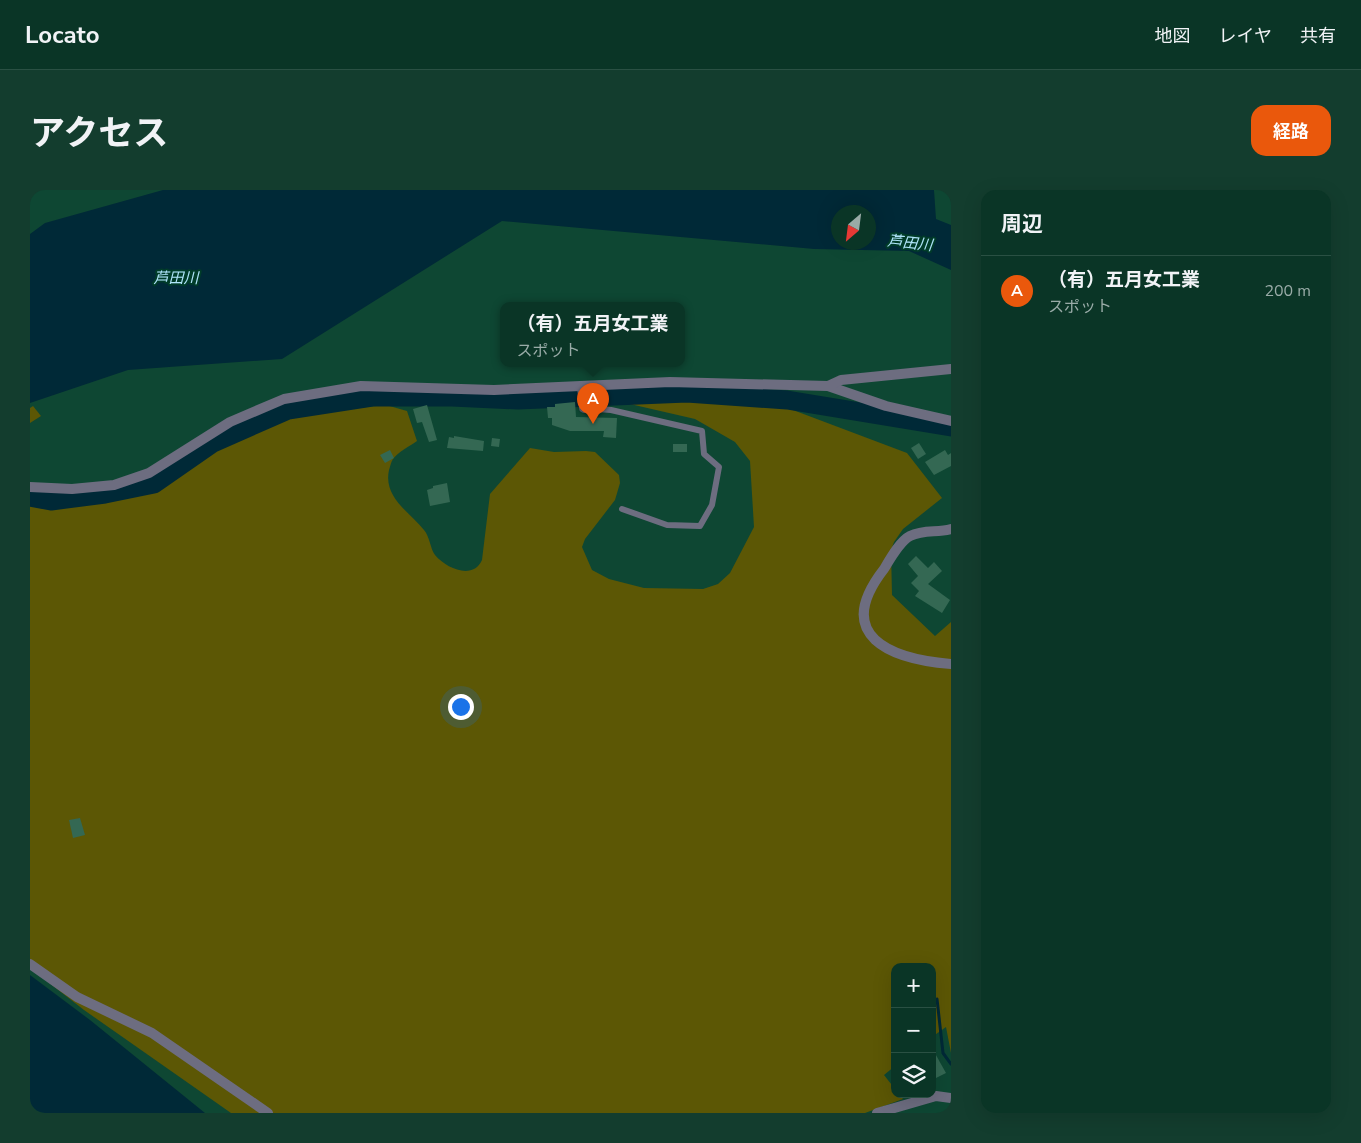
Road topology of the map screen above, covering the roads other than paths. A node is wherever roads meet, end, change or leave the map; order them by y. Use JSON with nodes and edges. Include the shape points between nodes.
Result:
{"nodes":[{"id":1,"x":951,"y":368,"type":"edge"},
{"id":2,"x":582,"y":386,"type":"junction"},
{"id":3,"x":828,"y":386,"type":"junction"},
{"id":4,"x":584,"y":408,"type":"joint"},
{"id":5,"x":951,"y":421,"type":"edge"},
{"id":6,"x":30,"y":487,"type":"edge"},
{"id":7,"x":622,"y":509,"type":"dead end"},
{"id":8,"x":951,"y":529,"type":"edge"},
{"id":9,"x":951,"y":664,"type":"edge"},
{"id":10,"x":30,"y":964,"type":"edge"},
{"id":11,"x":951,"y":1098,"type":"edge"},
{"id":12,"x":268,"y":1113,"type":"edge"},
{"id":13,"x":877,"y":1113,"type":"edge"}],
"edges":[{"from":1,"to":3,"type":"street","via":[[841,380]]},
{"from":2,"to":3,"type":"street","via":[[670,382]]},
{"from":2,"to":4,"type":"street"},
{"from":2,"to":6,"type":"street","via":[[454,390],[361,386],[284,399],[230,422],[149,473],[123,482],[72,489]]},
{"from":3,"to":5,"type":"street","via":[[886,406]]},
{"from":4,"to":7,"type":"lane","via":[[610,410],[702,431],[704,454],[719,467],[712,505],[700,526],[667,526]]},
{"from":8,"to":9,"type":"street","via":[[926,530],[908,536],[877,578],[862,614],[880,646],[897,655]]},
{"from":10,"to":12,"type":"street","via":[[77,997],[152,1033]]},
{"from":11,"to":13,"type":"street","via":[[936,1096]]}]}
